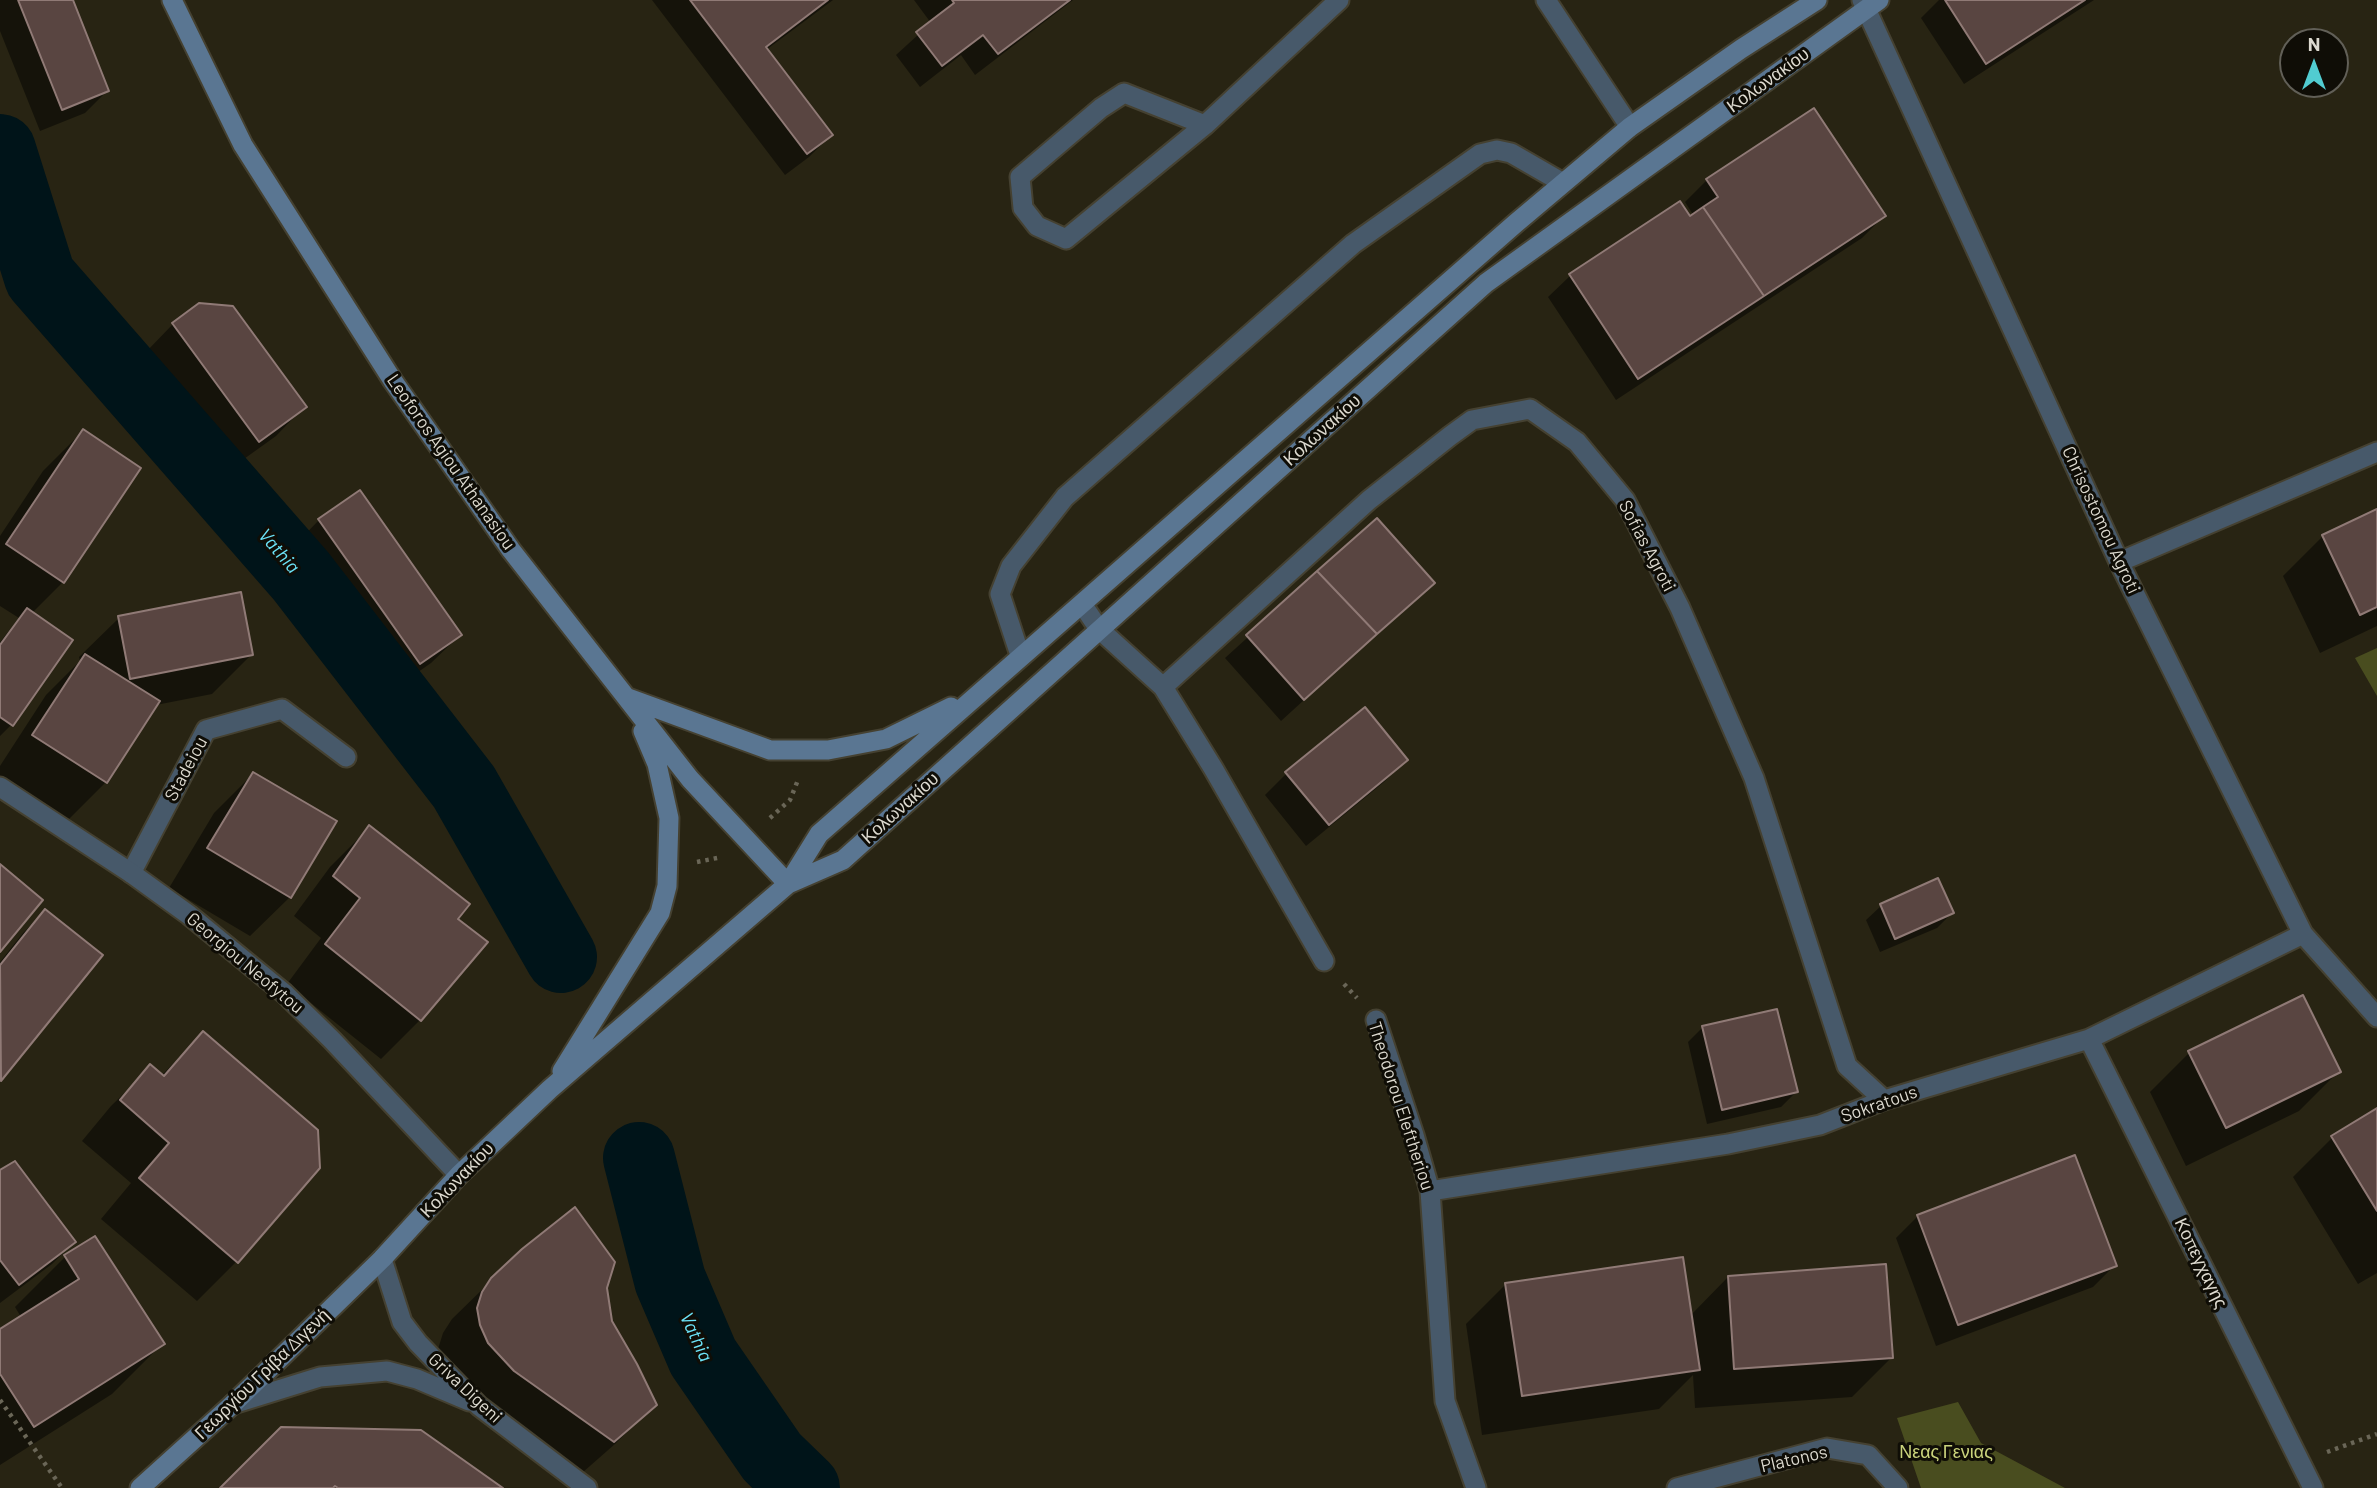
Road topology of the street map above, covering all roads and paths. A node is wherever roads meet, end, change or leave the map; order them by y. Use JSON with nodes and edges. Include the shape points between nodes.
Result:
{"nodes":[{"id":1,"x":173,"y":0,"type":"edge"},
{"id":2,"x":1339,"y":0,"type":"edge"},
{"id":3,"x":1546,"y":0,"type":"edge"},
{"id":4,"x":1817,"y":0,"type":"edge"},
{"id":5,"x":1869,"y":3,"type":"edge"},
{"id":6,"x":1205,"y":125,"type":"junction"},
{"id":7,"x":1630,"y":127,"type":"junction"},
{"id":8,"x":1563,"y":183,"type":"junction"},
{"id":9,"x":2377,"y":452,"type":"edge"},
{"id":10,"x":2119,"y":562,"type":"junction"},
{"id":11,"x":1082,"y":604,"type":"junction"},
{"id":12,"x":1100,"y":629,"type":"junction"},
{"id":13,"x":1020,"y":656,"type":"junction"},
{"id":14,"x":1163,"y":687,"type":"junction"},
{"id":15,"x":975,"y":695,"type":"junction"},
{"id":16,"x":627,"y":698,"type":"junction"},
{"id":17,"x":346,"y":757,"type":"dead end"},
{"id":18,"x":801,"y":771,"type":"dead end"},
{"id":19,"x":0,"y":787,"type":"edge"},
{"id":20,"x":771,"y":818,"type":"dead end"},
{"id":21,"x":722,"y":857,"type":"dead end"},
{"id":22,"x":696,"y":863,"type":"dead end"},
{"id":23,"x":131,"y":873,"type":"junction"},
{"id":24,"x":788,"y":884,"type":"junction"},
{"id":25,"x":2303,"y":934,"type":"junction"},
{"id":26,"x":1324,"y":961,"type":"joint"},
{"id":27,"x":2377,"y":1017,"type":"edge"},
{"id":28,"x":1376,"y":1020,"type":"joint"},
{"id":29,"x":2089,"y":1039,"type":"junction"},
{"id":30,"x":550,"y":1089,"type":"junction"},
{"id":31,"x":1884,"y":1100,"type":"junction"},
{"id":32,"x":459,"y":1175,"type":"junction"},
{"id":33,"x":1430,"y":1191,"type":"junction"},
{"id":34,"x":382,"y":1259,"type":"junction"},
{"id":35,"x":0,"y":1400,"type":"edge"},
{"id":36,"x":233,"y":1404,"type":"junction"},
{"id":37,"x":480,"y":1405,"type":"junction"},
{"id":38,"x":2377,"y":1434,"type":"edge"},
{"id":39,"x":2299,"y":1461,"type":"junction"},
{"id":40,"x":62,"y":1488,"type":"edge"},
{"id":41,"x":140,"y":1488,"type":"edge"},
{"id":42,"x":587,"y":1488,"type":"edge"},
{"id":43,"x":1476,"y":1488,"type":"edge"},
{"id":44,"x":1677,"y":1488,"type":"edge"},
{"id":45,"x":1898,"y":1488,"type":"edge"},
{"id":46,"x":2313,"y":1488,"type":"edge"}],
"edges":[{"from":1,"to":16,"type":"main road","name":"Leoforos Agiou Athanasiou","via":[[243,145],[393,380],[511,550]]},
{"from":2,"to":6,"type":"street"},
{"from":3,"to":7,"type":"street"},
{"from":4,"to":7,"type":"main road","name":"Κολωνακίου"},
{"from":5,"to":10,"type":"street","name":"Chrisostomou Agroti"},
{"from":5,"to":12,"type":"main road","name":"Κολωνακίου","via":[[1766,83],[1486,283]]},
{"from":6,"to":6,"type":"street","via":[[1066,239],[1037,226],[1023,208],[1020,177],[1124,93]]},
{"from":7,"to":8,"type":"main road","name":"Κολωνακίου"},
{"from":8,"to":11,"type":"main road","name":"Κολωνακίου"},
{"from":8,"to":13,"type":"street","via":[[1511,153],[1480,154],[1353,244],[1065,497],[1011,566],[1000,594]]},
{"from":9,"to":10,"type":"street"},
{"from":10,"to":25,"type":"street","name":"Chrisostomou Agroti"},
{"from":11,"to":12,"type":"street"},
{"from":11,"to":13,"type":"main road","name":"Κολωνακίου"},
{"from":12,"to":14,"type":"street"},
{"from":12,"to":24,"type":"main road","name":"Κολωνακίου","via":[[843,860]]},
{"from":13,"to":15,"type":"main road","name":"Κολωνακίου"},
{"from":14,"to":26,"type":"street"},
{"from":14,"to":31,"type":"street","name":"Sofias Agroti","via":[[1369,500],[1450,436],[1472,420],[1530,409],[1577,442],[1625,500],[1680,608],[1754,778],[1847,1066]]},
{"from":15,"to":16,"type":"main road","via":[[886,739],[828,750],[771,750]]},
{"from":15,"to":24,"type":"main road","name":"Κολωνακίου","via":[[819,834]]},
{"from":16,"to":24,"type":"main road","name":"Leoforos Agiou Athanasiou","via":[[690,779]]},
{"from":16,"to":30,"type":"main road","via":[[657,764],[668,818],[667,886],[660,913]]},
{"from":17,"to":23,"type":"street","name":"Stadeiou","via":[[282,709],[206,730]]},
{"from":18,"to":20,"type":"path","via":[[790,800]]},
{"from":19,"to":23,"type":"street","name":"Georgiou Neofytou"},
{"from":21,"to":22,"type":"path"},
{"from":23,"to":32,"type":"street","name":"Georgiou Neofytou","via":[[284,993]]},
{"from":24,"to":30,"type":"main road","name":"Κολωνακίου"},
{"from":25,"to":27,"type":"street","name":"Chrisostomou Agroti"},
{"from":25,"to":29,"type":"street","name":"Sokratous"},
{"from":26,"to":28,"type":"path","name":"Theodorou Eleftheriou"},
{"from":28,"to":33,"type":"street","name":"Theodorou Eleftheriou"},
{"from":29,"to":31,"type":"street","name":"Sokratous"},
{"from":29,"to":39,"type":"street","name":"Κοπεγχαγης"},
{"from":30,"to":32,"type":"main road","name":"Κολωνακίου"},
{"from":31,"to":33,"type":"street","name":"Sokratous","via":[[1820,1125],[1741,1141]]},
{"from":32,"to":34,"type":"main road","name":"Κολωνακίου"},
{"from":33,"to":43,"type":"street","name":"Theodorou Eleftheriou","via":[[1445,1401]]},
{"from":34,"to":36,"type":"main road","name":"Γεωργίου Γρίβα Διγενή"},
{"from":34,"to":37,"type":"street","name":"Griva Digeni","via":[[402,1322]]},
{"from":35,"to":40,"type":"path"},
{"from":36,"to":37,"type":"street","via":[[320,1377],[387,1371]]},
{"from":36,"to":41,"type":"main road","name":"Γεωργίου Γρίβα Διγενή"},
{"from":37,"to":42,"type":"street","name":"Griva Digeni"},
{"from":38,"to":39,"type":"path"},
{"from":39,"to":46,"type":"street","name":"Κοπεγχαγης"},
{"from":44,"to":45,"type":"street","name":"Platonos","via":[[1827,1448],[1868,1455]]}]}
